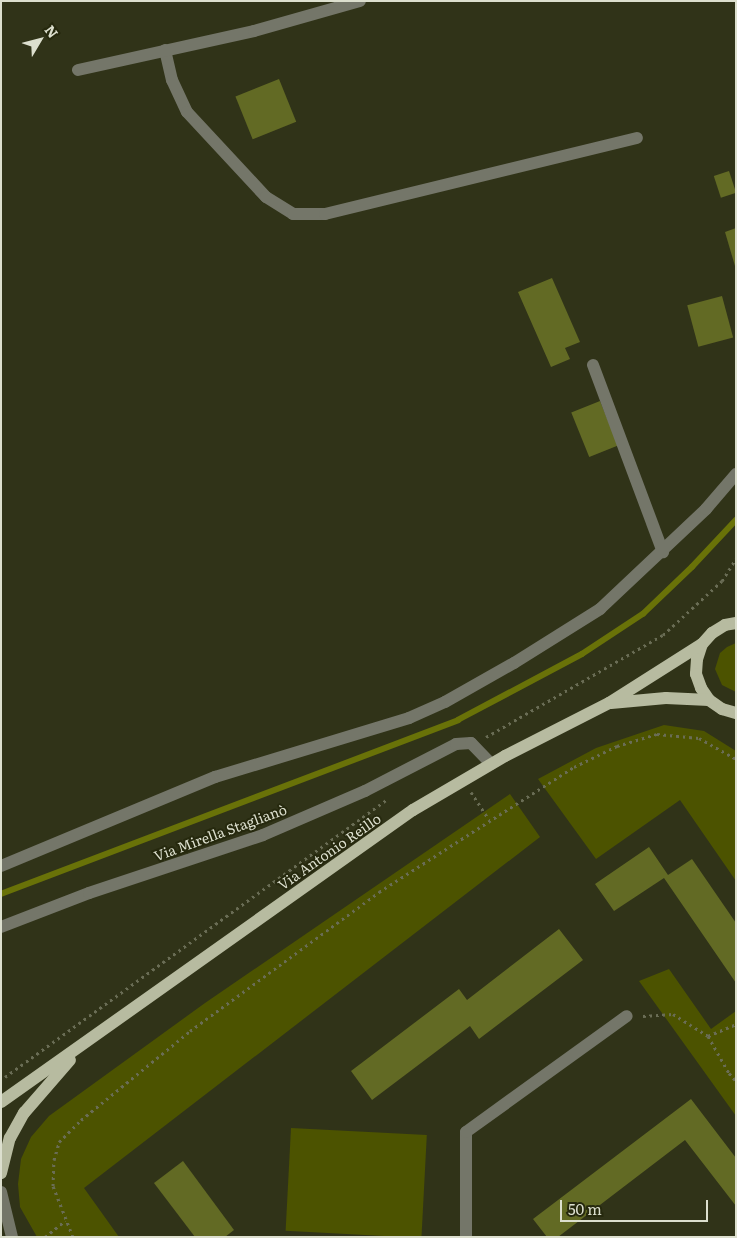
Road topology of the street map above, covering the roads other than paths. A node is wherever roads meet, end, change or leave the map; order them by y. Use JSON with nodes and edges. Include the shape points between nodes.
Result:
{"nodes":[{"id":1,"x":360,"y":1,"type":"edge"},
{"id":2,"x":165,"y":50,"type":"junction"},
{"id":3,"x":78,"y":70,"type":"dead end"},
{"id":4,"x":637,"y":138,"type":"dead end"},
{"id":5,"x":593,"y":365,"type":"dead end"},
{"id":6,"x":736,"y":474,"type":"edge"},
{"id":7,"x":663,"y":552,"type":"junction"},
{"id":8,"x":736,"y":613,"type":"edge"},
{"id":9,"x":731,"y":624,"type":"edge"},
{"id":10,"x":702,"y":644,"type":"junction"},
{"id":11,"x":710,"y":700,"type":"junction"},
{"id":12,"x":609,"y":703,"type":"junction"},
{"id":13,"x":736,"y":713,"type":"edge"},
{"id":14,"x":491,"y":764,"type":"junction"},
{"id":15,"x":1,"y":866,"type":"edge"},
{"id":16,"x":1,"y":927,"type":"edge"},
{"id":17,"x":627,"y":1016,"type":"road end"},
{"id":18,"x":82,"y":1046,"type":"junction"},
{"id":19,"x":1,"y":1102,"type":"edge"},
{"id":20,"x":1,"y":1173,"type":"edge"},
{"id":21,"x":1,"y":1192,"type":"edge"},
{"id":22,"x":12,"y":1237,"type":"edge"},
{"id":23,"x":466,"y":1237,"type":"edge"}],
"edges":[{"from":1,"to":2,"type":"street","via":[[254,31]]},
{"from":2,"to":3,"type":"street"},
{"from":2,"to":4,"type":"street","via":[[172,80],[187,112],[266,197],[293,214],[324,214]]},
{"from":5,"to":7,"type":"street"},
{"from":6,"to":7,"type":"street"},
{"from":7,"to":15,"type":"street","via":[[600,609],[445,702],[409,718],[215,776]]},
{"from":8,"to":9,"type":"main road","name":"Via Antonio Reillo"},
{"from":9,"to":10,"type":"main road","name":"Via Antonio Reillo","via":[[712,633]]},
{"from":10,"to":11,"type":"main road","via":[[696,674]]},
{"from":10,"to":12,"type":"main road","name":"Via Antonio Reillo"},
{"from":11,"to":12,"type":"main road","name":"Via Antonio Reillo","via":[[666,698]]},
{"from":11,"to":13,"type":"main road","via":[[722,709]]},
{"from":12,"to":14,"type":"main road","name":"Via Antonio Reillo"},
{"from":14,"to":16,"type":"street","name":"Via Mirella Staglianò","via":[[472,742],[456,744],[365,791],[263,835],[89,893]]},
{"from":14,"to":18,"type":"main road","name":"Via Antonio Reillo","via":[[413,810]]},
{"from":17,"to":23,"type":"street","via":[[466,1132]]},
{"from":18,"to":19,"type":"main road","name":"Via Antonio Reillo"},
{"from":18,"to":20,"type":"main road","name":"Via Antonio Reillo","via":[[24,1113],[10,1138]]},
{"from":21,"to":22,"type":"street"}]}
